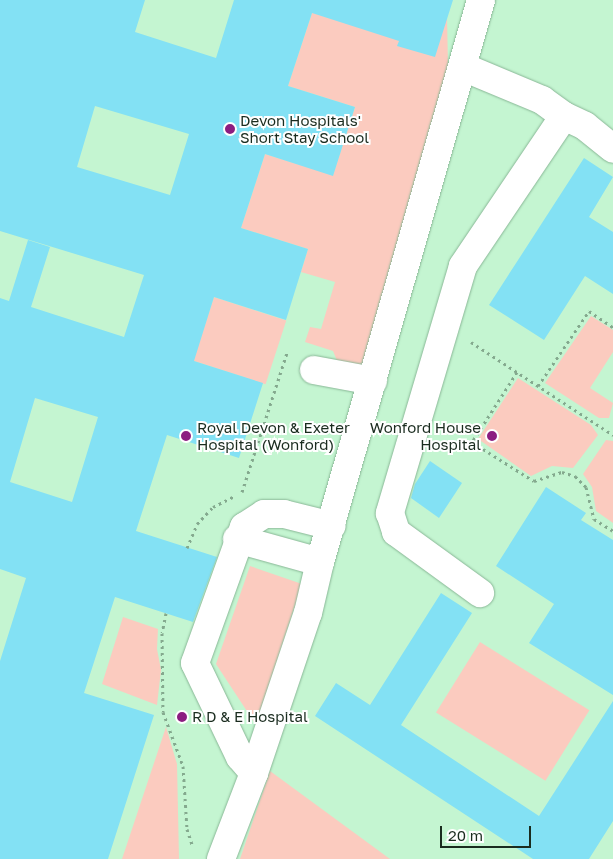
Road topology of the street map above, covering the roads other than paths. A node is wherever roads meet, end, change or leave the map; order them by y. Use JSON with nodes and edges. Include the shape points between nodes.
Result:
{"nodes":[{"id":1,"x":481,"y":0,"type":"edge"},
{"id":2,"x":463,"y":67,"type":"junction"},
{"id":3,"x":564,"y":116,"type":"junction"},
{"id":4,"x":613,"y":150,"type":"edge"},
{"id":5,"x":314,"y":370,"type":"dead end"},
{"id":6,"x":373,"y":381,"type":"junction"},
{"id":7,"x":332,"y":526,"type":"junction"},
{"id":8,"x":237,"y":538,"type":"junction"},
{"id":9,"x":320,"y":562,"type":"junction"},
{"id":10,"x":480,"y":593,"type":"dead end"},
{"id":11,"x":254,"y":773,"type":"junction"},
{"id":12,"x":210,"y":852,"type":"edge"}],
"edges":[{"from":1,"to":2,"type":"street"},
{"from":2,"to":3,"type":"street","via":[[542,100]]},
{"from":2,"to":6,"type":"street"},
{"from":3,"to":4,"type":"street","via":[[585,126]]},
{"from":3,"to":10,"type":"street","via":[[463,266],[390,513],[396,532]]},
{"from":5,"to":6,"type":"street"},
{"from":6,"to":7,"type":"street"},
{"from":7,"to":8,"type":"street","via":[[284,514],[264,514],[244,527]]},
{"from":7,"to":9,"type":"street"},
{"from":8,"to":9,"type":"street"},
{"from":8,"to":11,"type":"street","via":[[195,663],[240,757]]},
{"from":9,"to":11,"type":"street","via":[[308,613]]},
{"from":11,"to":12,"type":"street"}]}
